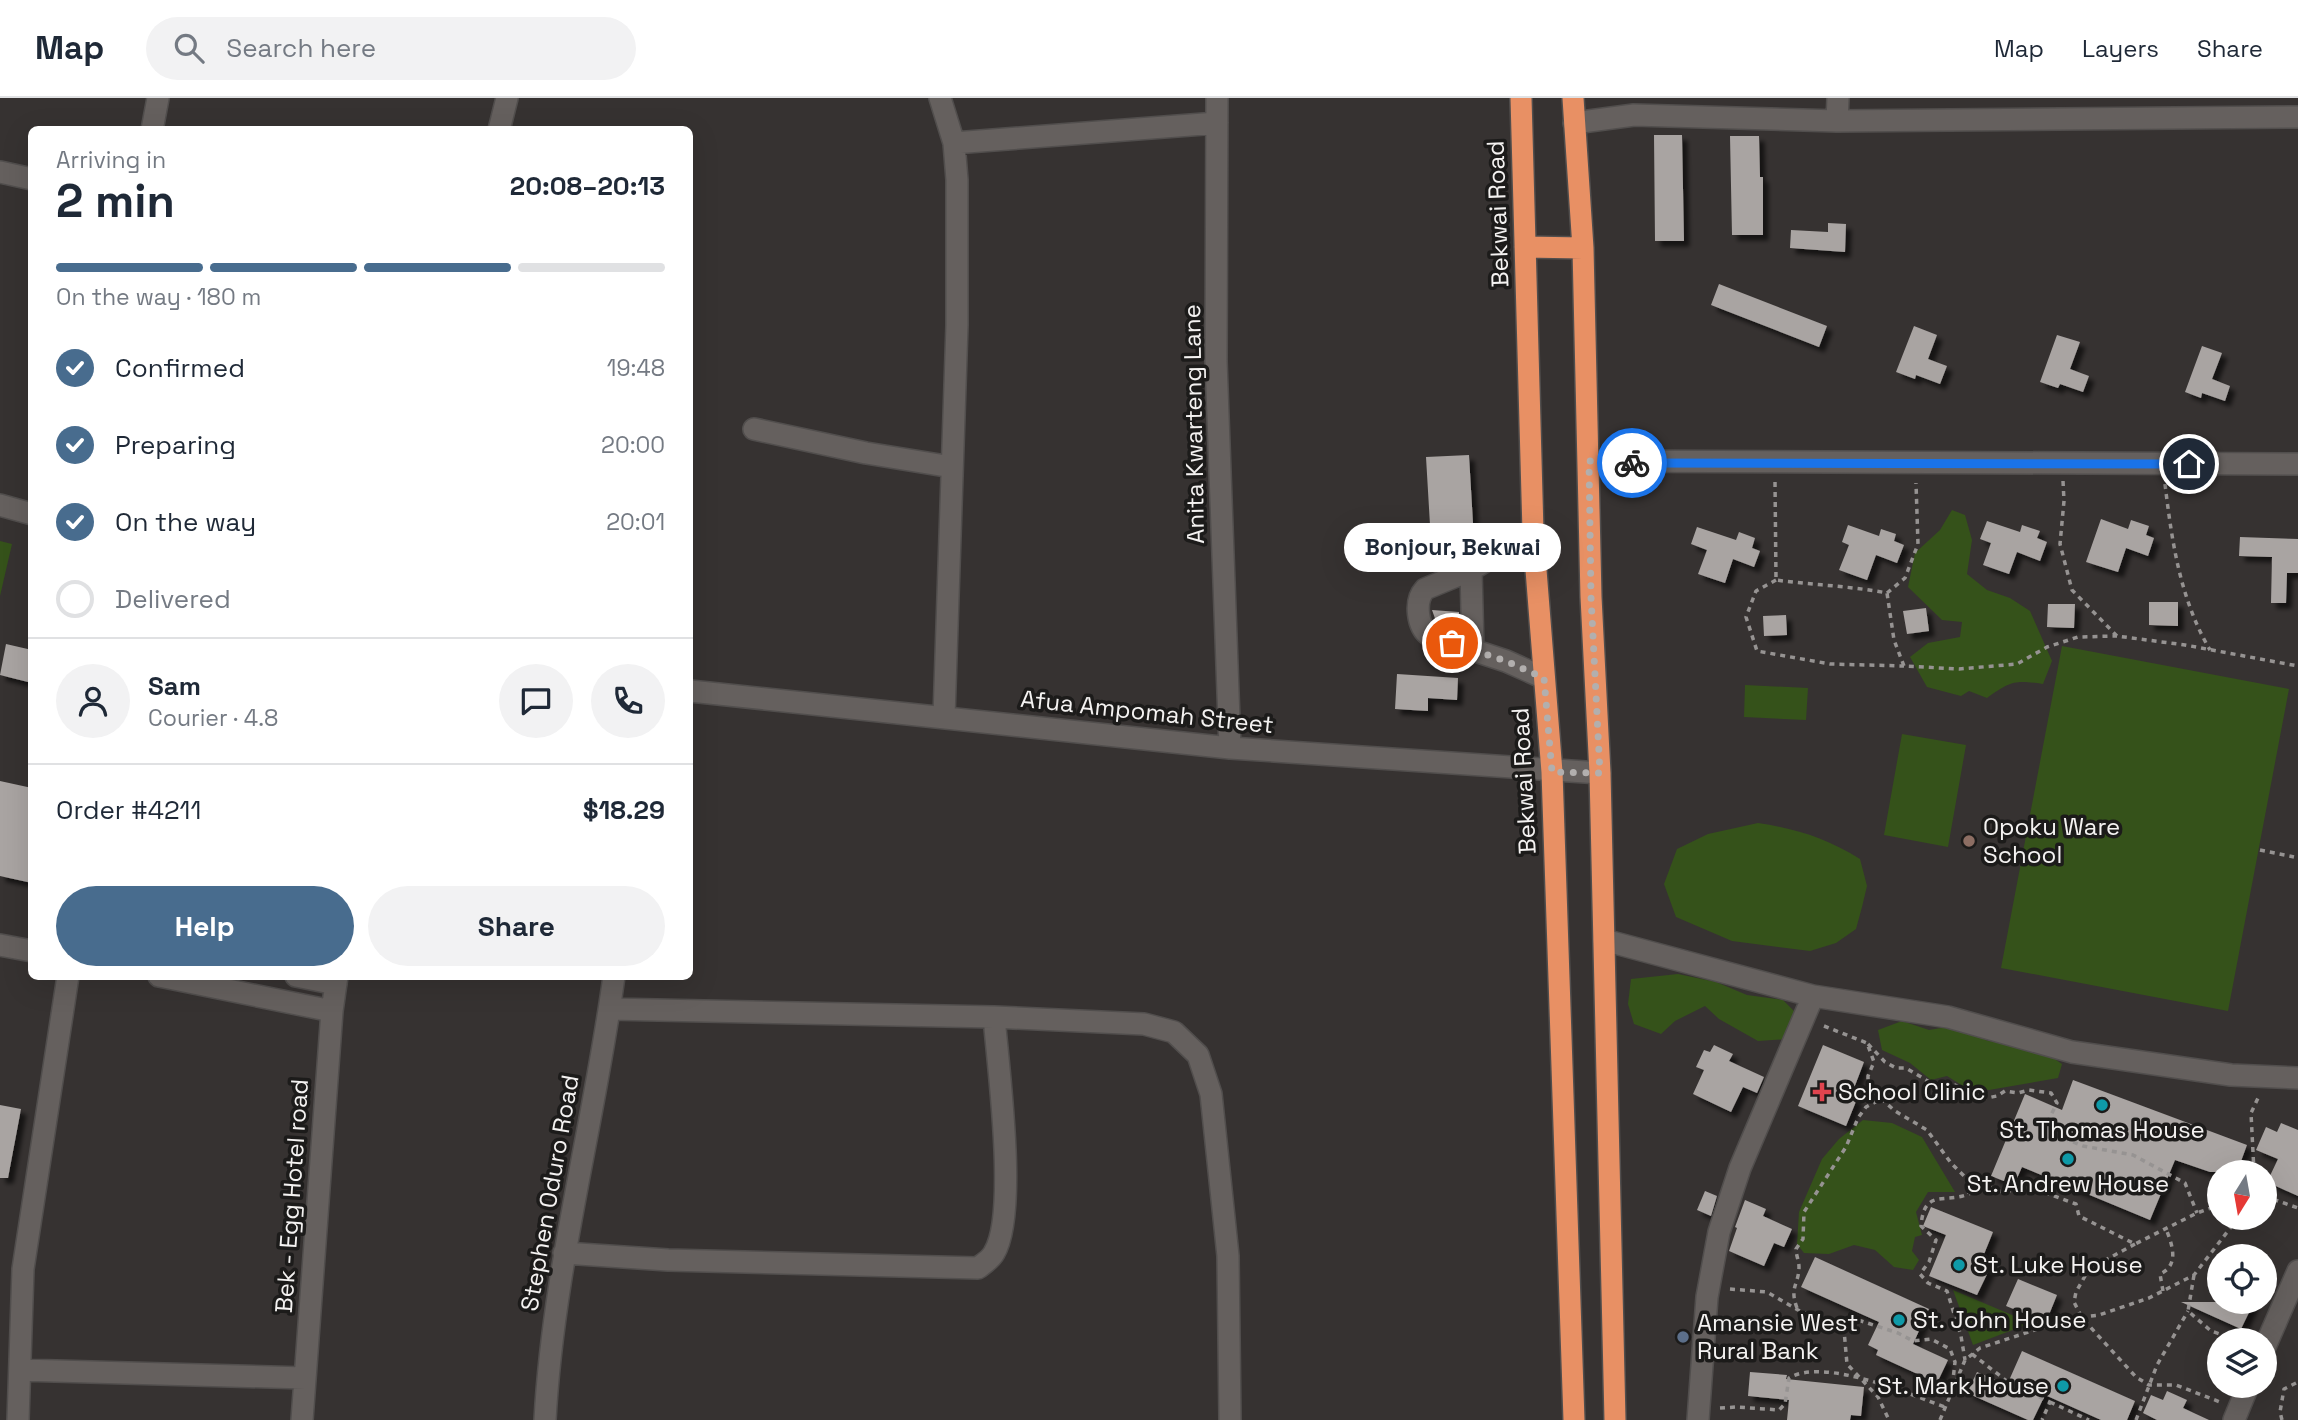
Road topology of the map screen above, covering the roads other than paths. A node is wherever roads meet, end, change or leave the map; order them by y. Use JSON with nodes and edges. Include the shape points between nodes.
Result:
{"nodes":[{"id":1,"x":158,"y":98,"type":"edge"},
{"id":2,"x":508,"y":98,"type":"edge"},
{"id":3,"x":940,"y":98,"type":"edge"},
{"id":4,"x":1217,"y":98,"type":"edge"},
{"id":5,"x":1521,"y":98,"type":"edge"},
{"id":6,"x":1573,"y":98,"type":"edge"},
{"id":7,"x":1838,"y":98,"type":"edge"},
{"id":8,"x":1633,"y":107,"type":"edge"},
{"id":9,"x":2298,"y":117,"type":"edge"},
{"id":10,"x":1838,"y":121,"type":"junction"},
{"id":11,"x":1217,"y":123,"type":"junction"},
{"id":12,"x":1574,"y":123,"type":"junction"},
{"id":13,"x":153,"y":126,"type":"edge"},
{"id":14,"x":500,"y":126,"type":"edge"},
{"id":15,"x":954,"y":143,"type":"junction"},
{"id":16,"x":0,"y":172,"type":"edge"},
{"id":17,"x":28,"y":178,"type":"edge"},
{"id":18,"x":1525,"y":247,"type":"junction"},
{"id":19,"x":1583,"y":248,"type":"junction"},
{"id":20,"x":754,"y":429,"type":"dead end"},
{"id":21,"x":1589,"y":461,"type":"junction"},
{"id":22,"x":2298,"y":464,"type":"edge"},
{"id":23,"x":953,"y":467,"type":"junction"},
{"id":24,"x":0,"y":505,"type":"edge"},
{"id":25,"x":28,"y":513,"type":"edge"},
{"id":26,"x":1533,"y":532,"type":"junction"},
{"id":27,"x":1471,"y":570,"type":"junction"},
{"id":28,"x":1473,"y":650,"type":"junction"},
{"id":29,"x":1544,"y":678,"type":"junction"},
{"id":30,"x":693,"y":691,"type":"edge"},
{"id":31,"x":944,"y":717,"type":"junction"},
{"id":32,"x":1230,"y":748,"type":"junction"},
{"id":33,"x":1552,"y":772,"type":"junction"},
{"id":34,"x":1600,"y":773,"type":"junction"},
{"id":35,"x":1604,"y":940,"type":"junction"},
{"id":36,"x":0,"y":945,"type":"edge"},
{"id":37,"x":28,"y":950,"type":"edge"},
{"id":38,"x":67,"y":980,"type":"edge"},
{"id":39,"x":179,"y":980,"type":"edge"},
{"id":40,"x":336,"y":980,"type":"edge"},
{"id":41,"x":614,"y":980,"type":"edge"},
{"id":42,"x":1813,"y":996,"type":"junction"},
{"id":43,"x":610,"y":1009,"type":"junction"},
{"id":44,"x":332,"y":1011,"type":"junction"},
{"id":45,"x":994,"y":1017,"type":"junction"},
{"id":46,"x":2298,"y":1078,"type":"edge"},
{"id":47,"x":564,"y":1253,"type":"junction"},
{"id":48,"x":2298,"y":1271,"type":"edge"},
{"id":49,"x":2273,"y":1328,"type":"edge"},
{"id":50,"x":20,"y":1370,"type":"junction"},
{"id":51,"x":305,"y":1378,"type":"junction"},
{"id":52,"x":2243,"y":1398,"type":"edge"},
{"id":53,"x":2236,"y":1415,"type":"edge"},
{"id":54,"x":1705,"y":1417,"type":"edge"},
{"id":55,"x":18,"y":1420,"type":"edge"},
{"id":56,"x":302,"y":1420,"type":"edge"},
{"id":57,"x":545,"y":1420,"type":"edge"},
{"id":58,"x":1230,"y":1420,"type":"edge"},
{"id":59,"x":1574,"y":1420,"type":"edge"},
{"id":60,"x":1615,"y":1420,"type":"edge"}],
"edges":[{"from":1,"to":13,"type":"street"},
{"from":2,"to":14,"type":"street"},
{"from":3,"to":15,"type":"street"},
{"from":4,"to":11,"type":"street","name":"Anita Kwarteng Lane"},
{"from":5,"to":18,"type":"highway","name":"Bekwai Road"},
{"from":6,"to":12,"type":"highway"},
{"from":7,"to":10,"type":"street"},
{"from":8,"to":10,"type":"street"},
{"from":8,"to":12,"type":"street"},
{"from":9,"to":10,"type":"street"},
{"from":11,"to":15,"type":"street"},
{"from":11,"to":32,"type":"street","name":"Anita Kwarteng Lane","via":[[1216,361]]},
{"from":12,"to":19,"type":"highway"},
{"from":15,"to":23,"type":"street","via":[[957,325]]},
{"from":16,"to":17,"type":"street"},
{"from":18,"to":19,"type":"highway"},
{"from":18,"to":26,"type":"highway","name":"Bekwai Road"},
{"from":19,"to":21,"type":"highway"},
{"from":20,"to":23,"type":"street"},
{"from":21,"to":22,"type":"street"},
{"from":21,"to":34,"type":"highway"},
{"from":23,"to":31,"type":"street"},
{"from":24,"to":25,"type":"street"},
{"from":26,"to":27,"type":"street"},
{"from":26,"to":29,"type":"highway","name":"Bekwai Road"},
{"from":27,"to":28,"type":"street"},
{"from":27,"to":28,"type":"street","via":[[1425,589],[1419,604],[1426,633]]},
{"from":28,"to":29,"type":"street"},
{"from":29,"to":33,"type":"highway","name":"Bekwai Road"},
{"from":30,"to":31,"type":"street","name":"Afua Ampomah Street"},
{"from":31,"to":32,"type":"street","name":"Afua Ampomah Street"},
{"from":32,"to":33,"type":"street","name":"Afua Ampomah Street"},
{"from":33,"to":34,"type":"street","name":"Afua Ampomah Street"},
{"from":33,"to":59,"type":"highway","name":"Bekwai Road"},
{"from":34,"to":35,"type":"highway"},
{"from":35,"to":42,"type":"street"},
{"from":35,"to":60,"type":"highway"},
{"from":36,"to":37,"type":"street"},
{"from":38,"to":50,"type":"street","via":[[25,1250]]},
{"from":39,"to":44,"type":"street"},
{"from":40,"to":44,"type":"street","name":"Bek - Egg Hotel road"},
{"from":41,"to":43,"type":"street","name":"Stephen Oduro Road"},
{"from":42,"to":46,"type":"street","via":[[1948,1017],[2072,1052],[2231,1075]]},
{"from":42,"to":54,"type":"street","via":[[1740,1168],[1719,1232],[1709,1285]]},
{"from":43,"to":45,"type":"street"},
{"from":43,"to":47,"type":"street","name":"Stephen Oduro Road"},
{"from":44,"to":51,"type":"street","name":"Bek - Egg Hotel road"},
{"from":45,"to":47,"type":"street","via":[[1004,1141],[1002,1232],[994,1254],[978,1268],[668,1261]]},
{"from":45,"to":58,"type":"street","via":[[1144,1024],[1174,1032],[1198,1055],[1211,1094],[1227,1244]]},
{"from":47,"to":57,"type":"street","name":"Stephen Oduro Road"},
{"from":48,"to":49,"type":"street"},
{"from":50,"to":51,"type":"street"},
{"from":50,"to":55,"type":"street"},
{"from":51,"to":56,"type":"street","name":"Bek - Egg Hotel road"},
{"from":52,"to":53,"type":"street"}]}
